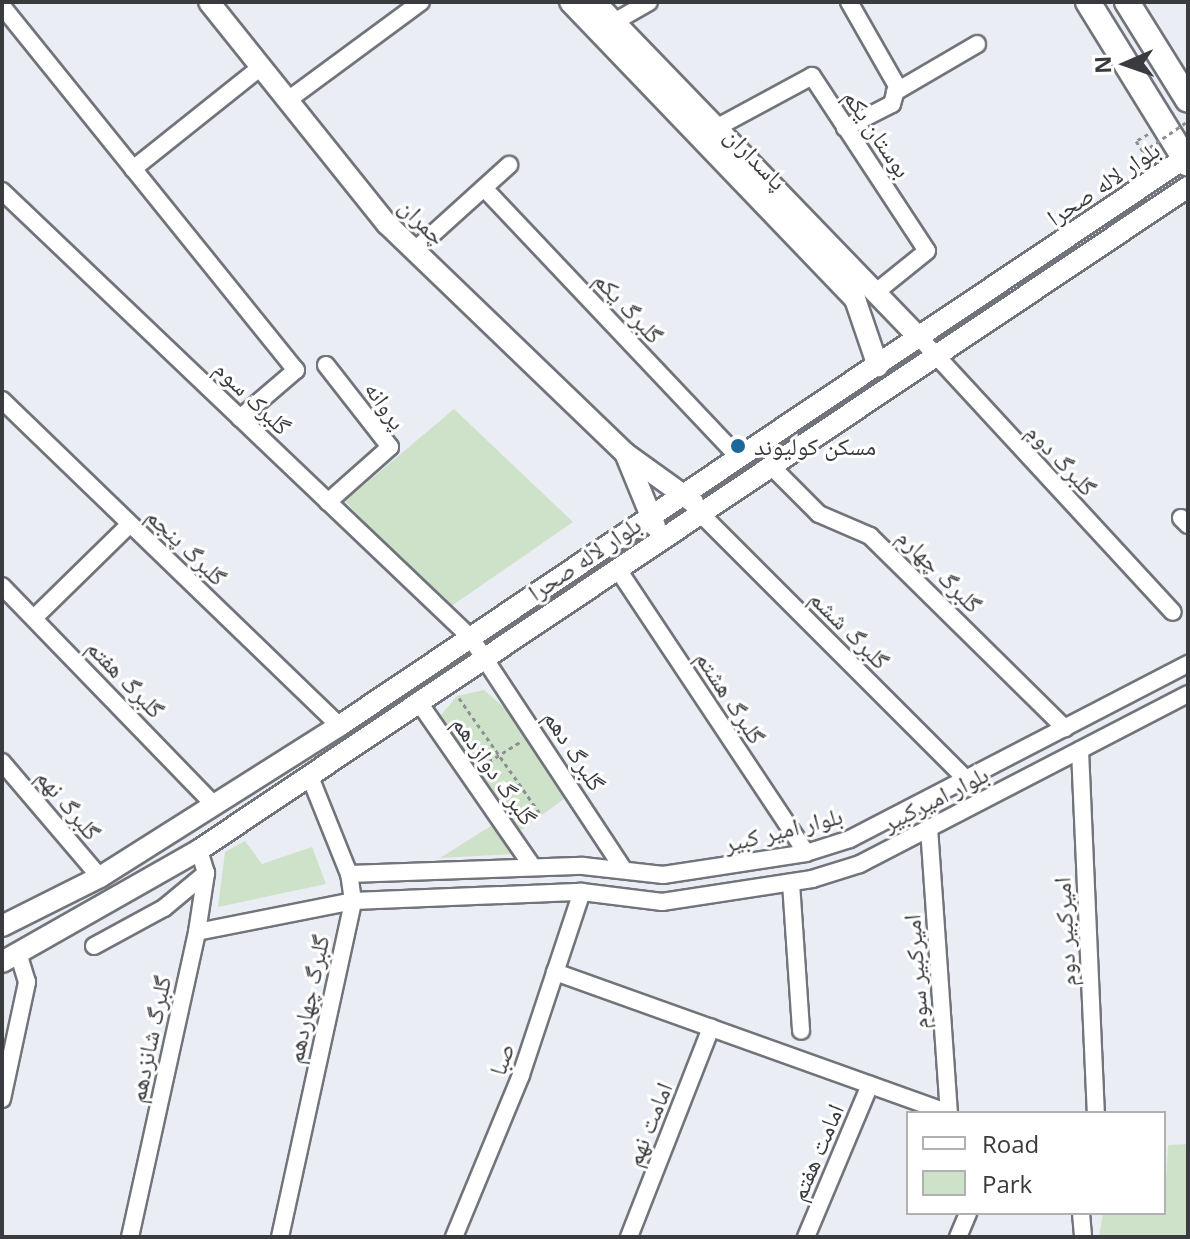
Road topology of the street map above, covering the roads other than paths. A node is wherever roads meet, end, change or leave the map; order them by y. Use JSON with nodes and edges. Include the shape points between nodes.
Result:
{"nodes":[{"id":1,"x":209,"y":2,"type":"edge"},
{"id":2,"x":421,"y":2,"type":"edge"},
{"id":3,"x":570,"y":2,"type":"edge"},
{"id":4,"x":595,"y":2,"type":"edge"},
{"id":5,"x":649,"y":2,"type":"edge"},
{"id":6,"x":849,"y":2,"type":"edge"},
{"id":7,"x":1088,"y":2,"type":"edge"},
{"id":8,"x":1127,"y":2,"type":"edge"},
{"id":9,"x":2,"y":4,"type":"edge"},
{"id":10,"x":398,"y":9,"type":"edge"},
{"id":11,"x":614,"y":22,"type":"junction"},
{"id":12,"x":977,"y":44,"type":"dead end"},
{"id":13,"x":261,"y":67,"type":"junction"},
{"id":14,"x":895,"y":92,"type":"junction"},
{"id":15,"x":288,"y":100,"type":"junction"},
{"id":16,"x":1188,"y":100,"type":"edge"},
{"id":17,"x":845,"y":128,"type":"junction"},
{"id":18,"x":710,"y":134,"type":"junction"},
{"id":19,"x":1186,"y":161,"type":"edge"},
{"id":20,"x":509,"y":165,"type":"dead end"},
{"id":21,"x":133,"y":169,"type":"junction"},
{"id":22,"x":1150,"y":175,"type":"junction"},
{"id":23,"x":1188,"y":187,"type":"edge"},
{"id":24,"x":484,"y":188,"type":"junction"},
{"id":25,"x":2,"y":191,"type":"edge"},
{"id":26,"x":1160,"y":204,"type":"junction"},
{"id":27,"x":415,"y":250,"type":"junction"},
{"id":28,"x":875,"y":293,"type":"junction"},
{"id":29,"x":919,"y":337,"type":"junction"},
{"id":30,"x":933,"y":356,"type":"junction"},
{"id":31,"x":326,"y":365,"type":"dead end"},
{"id":32,"x":878,"y":366,"type":"junction"},
{"id":33,"x":2,"y":400,"type":"edge"},
{"id":34,"x":240,"y":418,"type":"junction"},
{"id":35,"x":625,"y":453,"type":"junction"},
{"id":36,"x":739,"y":458,"type":"junction"},
{"id":37,"x":770,"y":465,"type":"junction"},
{"id":38,"x":686,"y":492,"type":"junction"},
{"id":39,"x":328,"y":502,"type":"junction"},
{"id":40,"x":700,"y":513,"type":"junction"},
{"id":41,"x":649,"y":518,"type":"junction"},
{"id":42,"x":130,"y":524,"type":"junction"},
{"id":43,"x":662,"y":536,"type":"junction"},
{"id":44,"x":617,"y":568,"type":"junction"},
{"id":45,"x":2,"y":586,"type":"edge"},
{"id":46,"x":1173,"y":612,"type":"dead end"},
{"id":47,"x":34,"y":618,"type":"junction"},
{"id":48,"x":471,"y":638,"type":"junction"},
{"id":49,"x":486,"y":655,"type":"junction"},
{"id":50,"x":1188,"y":664,"type":"edge"},
{"id":51,"x":1188,"y":694,"type":"edge"},
{"id":52,"x":418,"y":701,"type":"junction"},
{"id":53,"x":339,"y":726,"type":"junction"},
{"id":54,"x":1065,"y":728,"type":"junction"},
{"id":55,"x":1080,"y":750,"type":"junction"},
{"id":56,"x":2,"y":762,"type":"edge"},
{"id":57,"x":310,"y":777,"type":"junction"},
{"id":58,"x":966,"y":779,"type":"junction"},
{"id":59,"x":214,"y":805,"type":"junction"},
{"id":60,"x":929,"y":828,"type":"junction"},
{"id":61,"x":850,"y":839,"type":"junction"},
{"id":62,"x":199,"y":850,"type":"junction"},
{"id":63,"x":806,"y":853,"type":"junction"},
{"id":64,"x":860,"y":864,"type":"junction"},
{"id":65,"x":533,"y":867,"type":"junction"},
{"id":66,"x":624,"y":870,"type":"junction"},
{"id":67,"x":206,"y":873,"type":"junction"},
{"id":68,"x":349,"y":874,"type":"junction"},
{"id":69,"x":100,"y":877,"type":"junction"},
{"id":70,"x":791,"y":883,"type":"junction"},
{"id":71,"x":582,"y":892,"type":"junction"},
{"id":72,"x":353,"y":901,"type":"junction"},
{"id":73,"x":2,"y":926,"type":"edge"},
{"id":74,"x":197,"y":932,"type":"junction"},
{"id":75,"x":94,"y":946,"type":"dead end"},
{"id":76,"x":10,"y":958,"type":"edge"},
{"id":77,"x":555,"y":972,"type":"junction"},
{"id":78,"x":711,"y":1028,"type":"junction"},
{"id":79,"x":801,"y":1031,"type":"dead end"},
{"id":80,"x":870,"y":1085,"type":"junction"},
{"id":81,"x":2,"y":1099,"type":"edge"},
{"id":82,"x":942,"y":1111,"type":"edge"},
{"id":83,"x":948,"y":1111,"type":"edge"},
{"id":84,"x":1096,"y":1111,"type":"edge"},
{"id":85,"x":967,"y":1215,"type":"edge"},
{"id":86,"x":1081,"y":1215,"type":"edge"},
{"id":87,"x":130,"y":1237,"type":"edge"},
{"id":88,"x":280,"y":1237,"type":"edge"},
{"id":89,"x":454,"y":1237,"type":"edge"},
{"id":90,"x":629,"y":1237,"type":"edge"},
{"id":91,"x":806,"y":1237,"type":"edge"},
{"id":92,"x":958,"y":1237,"type":"edge"},
{"id":93,"x":1083,"y":1237,"type":"edge"}],
"edges":[{"from":1,"to":13,"type":"main road","name":"چمران"},
{"from":2,"to":10,"type":"street"},
{"from":3,"to":18,"type":"main road","name":"پاسداران"},
{"from":4,"to":11,"type":"main road","name":"پاسداران"},
{"from":5,"to":11,"type":"street"},
{"from":6,"to":14,"type":"street"},
{"from":7,"to":19,"type":"highway"},
{"from":8,"to":16,"type":"highway"},
{"from":9,"to":21,"type":"street"},
{"from":10,"to":15,"type":"street"},
{"from":11,"to":18,"type":"main road","name":"پاسداران"},
{"from":12,"to":14,"type":"street"},
{"from":13,"to":15,"type":"main road","name":"چمران"},
{"from":13,"to":21,"type":"street"},
{"from":14,"to":17,"type":"street","via":[[892,104]]},
{"from":15,"to":27,"type":"main road","name":"چمران"},
{"from":17,"to":18,"type":"street","name":"بوستان یکم","via":[[812,76]]},
{"from":17,"to":28,"type":"street","name":"بوستان یکم","via":[[927,251]]},
{"from":18,"to":28,"type":"main road","name":"پاسداران"},
{"from":18,"to":32,"type":"main road","name":"پاسداران","via":[[855,299]]},
{"from":19,"to":22,"type":"main road","name":"بلوار لاله صحرا"},
{"from":20,"to":24,"type":"street"},
{"from":21,"to":34,"type":"street","via":[[296,370]]},
{"from":22,"to":26,"type":"main road"},
{"from":22,"to":29,"type":"main road","name":"بلوار لاله صحرا"},
{"from":23,"to":26,"type":"main road","name":"بلوار لاله صحرا"},
{"from":24,"to":27,"type":"street"},
{"from":24,"to":36,"type":"street","name":"گلبرگ یکم"},
{"from":25,"to":34,"type":"street","name":"گلبرک سوم"},
{"from":26,"to":30,"type":"main road","name":"بلوار لاله صحرا"},
{"from":27,"to":35,"type":"main road","name":"چمران"},
{"from":28,"to":29,"type":"main road","name":"پاسداران"},
{"from":29,"to":30,"type":"street","name":"گلبرگ دوم"},
{"from":29,"to":32,"type":"main road","name":"بلوار لاله صحرا"},
{"from":30,"to":37,"type":"main road","name":"بلوار لاله صحرا"},
{"from":30,"to":46,"type":"street","name":"گلبرگ دوم"},
{"from":31,"to":39,"type":"street","name":"پروانه","via":[[390,447]]},
{"from":32,"to":36,"type":"main road","name":"بلوار لاله صحرا"},
{"from":33,"to":42,"type":"street","name":"گلبرگ پنجم"},
{"from":34,"to":39,"type":"street","name":"گلبرک سوم"},
{"from":35,"to":38,"type":"main road","name":"چمران"},
{"from":35,"to":41,"type":"main road","name":"چمران"},
{"from":36,"to":38,"type":"main road","name":"بلوار لاله صحرا"},
{"from":37,"to":40,"type":"main road","name":"بلوار لاله صحرا"},
{"from":37,"to":54,"type":"street","name":"گلبرگ چهارم","via":[[819,514],[870,536]]},
{"from":38,"to":40,"type":"main road","name":"چمران"},
{"from":38,"to":41,"type":"main road","name":"بلوار لاله صحرا"},
{"from":39,"to":48,"type":"street","name":"گلبرک سوم"},
{"from":40,"to":43,"type":"main road","name":"بلوار لاله صحرا"},
{"from":40,"to":58,"type":"street","name":"گلبرگ ششم"},
{"from":41,"to":43,"type":"main road","name":"چمران"},
{"from":41,"to":48,"type":"main road","name":"بلوار لاله صحرا"},
{"from":42,"to":47,"type":"street"},
{"from":42,"to":53,"type":"street","name":"گلبرگ پنجم"},
{"from":43,"to":44,"type":"main road","name":"بلوار لاله صحرا"},
{"from":44,"to":49,"type":"main road","name":"بلوار لاله صحرا"},
{"from":44,"to":63,"type":"street","name":"گلبرگ هشتم"},
{"from":45,"to":47,"type":"street","name":"گلبرگ هفتم"},
{"from":47,"to":59,"type":"street","name":"گلبرگ هفتم"},
{"from":48,"to":49,"type":"street","name":"گلبرگ دهم"},
{"from":48,"to":53,"type":"main road","name":"بلوار لاله صحرا"},
{"from":49,"to":52,"type":"main road","name":"بلوار لاله صحرا"},
{"from":49,"to":66,"type":"street","name":"گلبرگ دهم"},
{"from":50,"to":54,"type":"street","name":"بلوار امیر کبیر"},
{"from":51,"to":55,"type":"street","name":"بلوار امیرکبیر"},
{"from":52,"to":57,"type":"main road","name":"بلوار لاله صحرا"},
{"from":52,"to":65,"type":"street","name":"گلبرگ دوازدهم"},
{"from":53,"to":59,"type":"main road","name":"بلوار لاله صحرا"},
{"from":54,"to":58,"type":"street","name":"بلوار امیر کبیر"},
{"from":55,"to":60,"type":"street","name":"بلوار امیرکبیر"},
{"from":55,"to":84,"type":"street","name":"امیرکبیر دوم"},
{"from":56,"to":69,"type":"street","name":"گلبرگ نهم"},
{"from":57,"to":62,"type":"main road","name":"بلوار لاله صحرا"},
{"from":57,"to":68,"type":"street","name":"گلبرگ چهاردهم"},
{"from":58,"to":61,"type":"street","name":"بلوار امیر کبیر"},
{"from":59,"to":69,"type":"main road","name":"بلوار لاله صحرا"},
{"from":60,"to":64,"type":"street","name":"بلوار امیرکبیر"},
{"from":60,"to":83,"type":"street","name":"امیرکبیر سوم"},
{"from":61,"to":63,"type":"street","name":"بلوار امیر کبیر"},
{"from":61,"to":64,"type":"street"},
{"from":62,"to":67,"type":"street","name":"گلبرگ شانزدهم"},
{"from":62,"to":76,"type":"main road","name":"بلوار لاله صحرا"},
{"from":63,"to":66,"type":"street","name":"بلوار امیر کبیر","via":[[702,873]]},
{"from":64,"to":70,"type":"street","name":"بلوار امیرکبیر"},
{"from":65,"to":66,"type":"street","name":"بلوار امیر کبیر"},
{"from":65,"to":68,"type":"street","name":"بلوار امیر کبیر"},
{"from":67,"to":74,"type":"street","name":"گلبرگ شانزدهم"},
{"from":67,"to":75,"type":"street","via":[[164,908]]},
{"from":68,"to":72,"type":"street","name":"گلبرگ چهاردهم"},
{"from":69,"to":73,"type":"main road","name":"بلوار لاله صحرا"},
{"from":70,"to":71,"type":"street","name":"بلوار امیرکبیر","via":[[662,902]]},
{"from":70,"to":79,"type":"street"},
{"from":71,"to":72,"type":"street","name":"بلوار امیرکبیر"},
{"from":71,"to":77,"type":"street","name":"صبا"},
{"from":72,"to":74,"type":"street","name":"بلوار امیرکبیر"},
{"from":72,"to":88,"type":"street","name":"گلبرگ چهاردهم"},
{"from":74,"to":87,"type":"street","name":"گلبرگ شانزدهم"},
{"from":76,"to":81,"type":"street","via":[[27,982]]},
{"from":77,"to":78,"type":"street"},
{"from":77,"to":89,"type":"street","name":"صبا"},
{"from":78,"to":80,"type":"street"},
{"from":78,"to":90,"type":"street","name":"امامت نهم"},
{"from":80,"to":82,"type":"street"},
{"from":80,"to":91,"type":"street","name":"امامت هفتم"},
{"from":85,"to":92,"type":"street"},
{"from":86,"to":93,"type":"street"}]}
